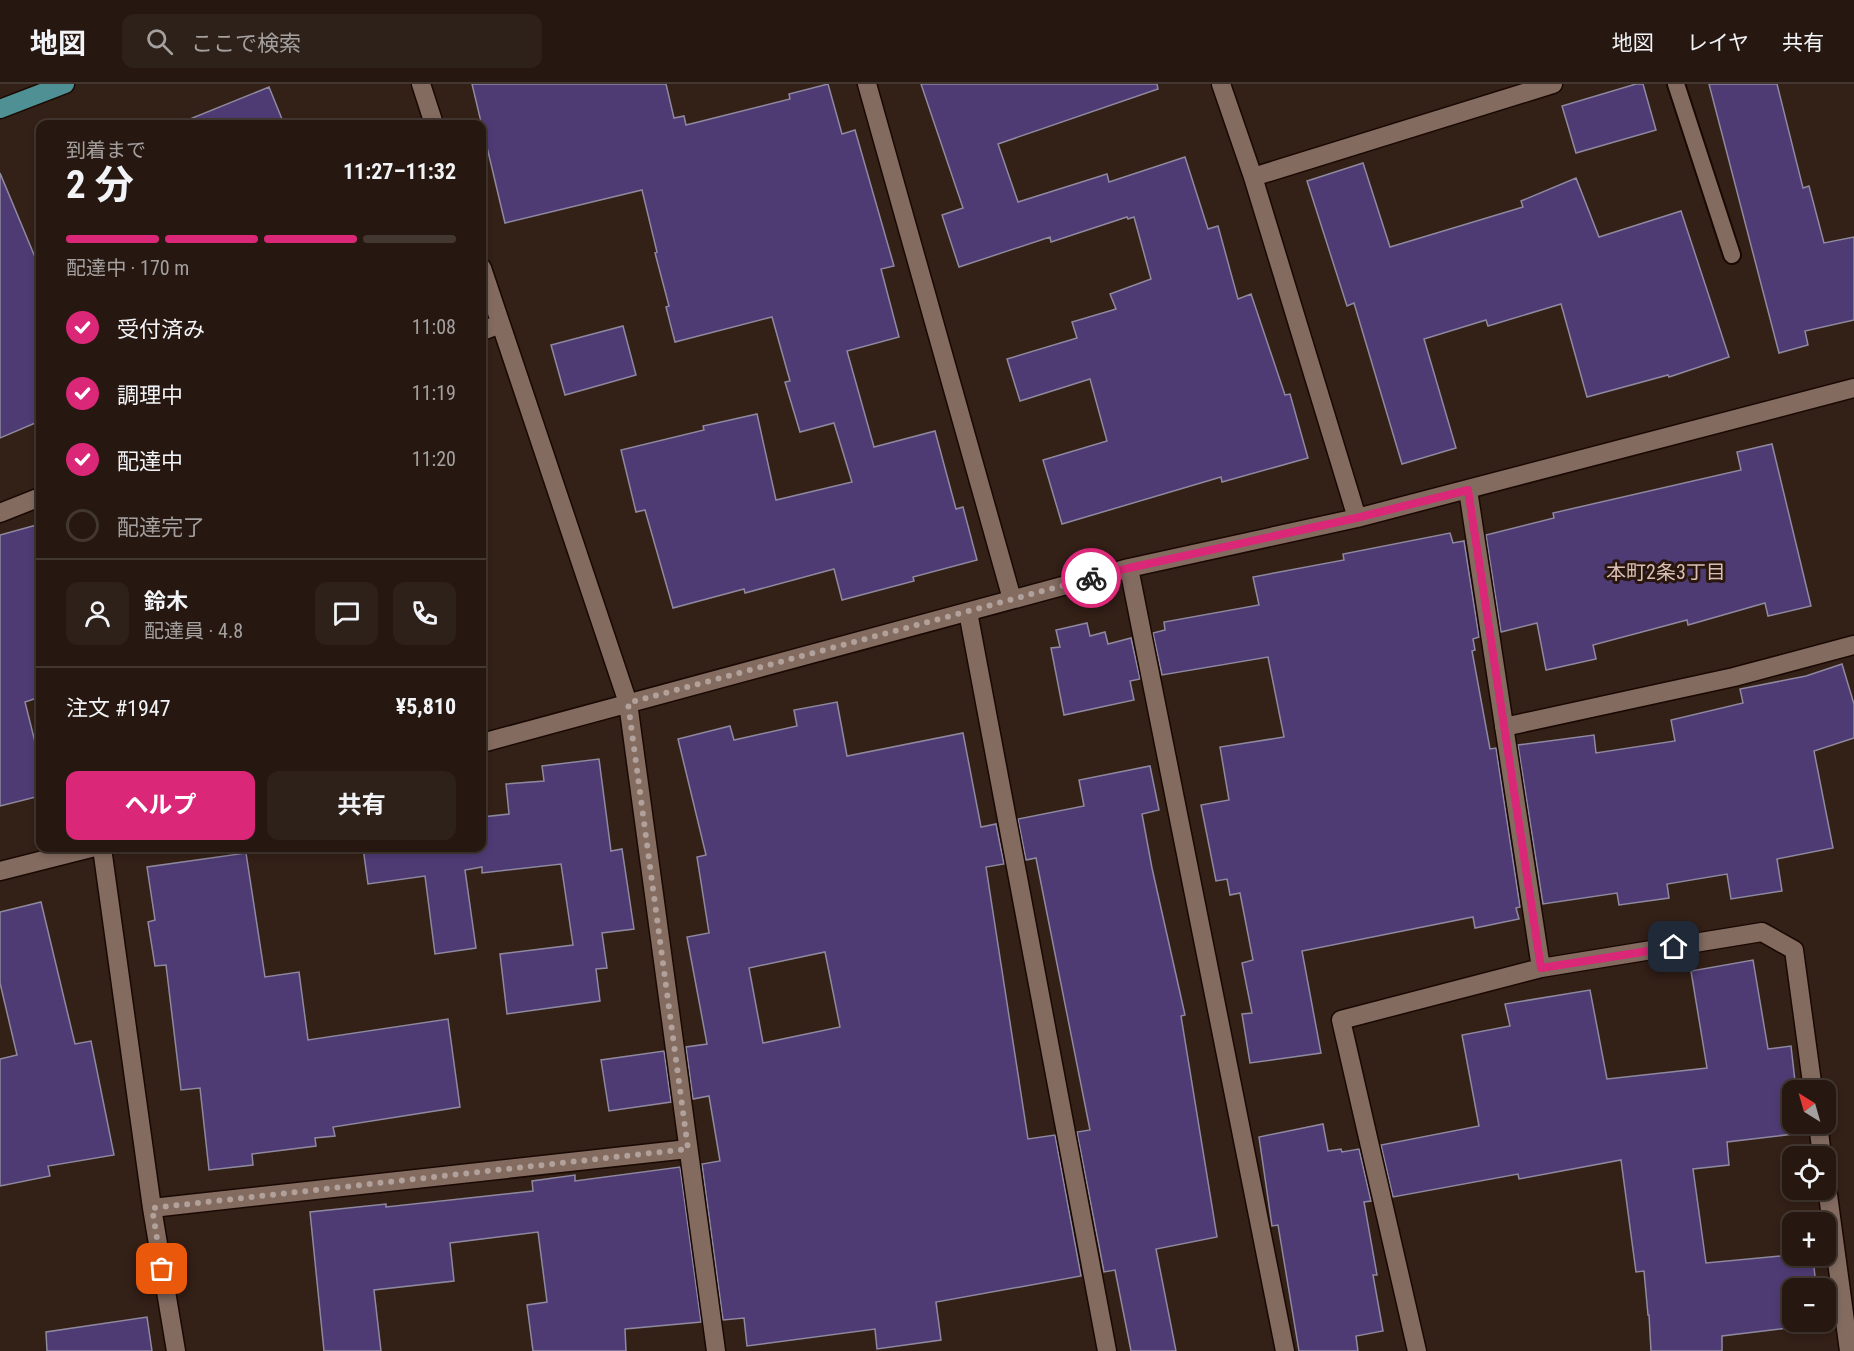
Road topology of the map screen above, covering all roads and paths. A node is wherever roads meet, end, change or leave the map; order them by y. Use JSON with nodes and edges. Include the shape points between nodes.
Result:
{"nodes":[{"id":1,"x":65,"y":84,"type":"edge"},
{"id":2,"x":421,"y":84,"type":"edge"},
{"id":3,"x":867,"y":84,"type":"edge"},
{"id":4,"x":1221,"y":84,"type":"edge"},
{"id":5,"x":1553,"y":84,"type":"edge"},
{"id":6,"x":1676,"y":84,"type":"edge"},
{"id":7,"x":0,"y":109,"type":"edge"},
{"id":8,"x":433,"y":120,"type":"edge"},
{"id":9,"x":1253,"y":177,"type":"junction"},
{"id":10,"x":1732,"y":255,"type":"dead end"},
{"id":11,"x":486,"y":280,"type":"edge"},
{"id":12,"x":500,"y":324,"type":"junction"},
{"id":13,"x":486,"y":329,"type":"edge"},
{"id":14,"x":1854,"y":388,"type":"edge"},
{"id":15,"x":1468,"y":490,"type":"junction"},
{"id":16,"x":36,"y":499,"type":"edge"},
{"id":17,"x":0,"y":513,"type":"edge"},
{"id":18,"x":1356,"y":518,"type":"junction"},
{"id":19,"x":1129,"y":568,"type":"junction"},
{"id":20,"x":1012,"y":599,"type":"junction"},
{"id":21,"x":968,"y":612,"type":"junction"},
{"id":22,"x":1854,"y":645,"type":"edge"},
{"id":23,"x":628,"y":703,"type":"junction"},
{"id":24,"x":1504,"y":727,"type":"junction"},
{"id":25,"x":486,"y":742,"type":"edge"},
{"id":26,"x":75,"y":852,"type":"edge"},
{"id":27,"x":103,"y":852,"type":"edge"},
{"id":28,"x":0,"y":871,"type":"edge"},
{"id":29,"x":1541,"y":968,"type":"junction"},
{"id":30,"x":1812,"y":1080,"type":"edge"},
{"id":31,"x":688,"y":1149,"type":"junction"},
{"id":32,"x":1829,"y":1200,"type":"edge"},
{"id":33,"x":152,"y":1208,"type":"junction"},
{"id":34,"x":176,"y":1351,"type":"edge"},
{"id":35,"x":716,"y":1351,"type":"edge"},
{"id":36,"x":1107,"y":1351,"type":"edge"},
{"id":37,"x":1286,"y":1351,"type":"edge"},
{"id":38,"x":1417,"y":1351,"type":"edge"},
{"id":39,"x":1849,"y":1351,"type":"edge"}],
"edges":[{"from":1,"to":7,"type":"main road"},
{"from":2,"to":8,"type":"street"},
{"from":3,"to":20,"type":"street"},
{"from":4,"to":9,"type":"street"},
{"from":5,"to":9,"type":"street"},
{"from":6,"to":10,"type":"lane"},
{"from":9,"to":18,"type":"street"},
{"from":11,"to":12,"type":"street"},
{"from":12,"to":13,"type":"street"},
{"from":12,"to":23,"type":"street"},
{"from":14,"to":15,"type":"street"},
{"from":15,"to":18,"type":"street"},
{"from":15,"to":24,"type":"street"},
{"from":16,"to":17,"type":"street"},
{"from":18,"to":19,"type":"street"},
{"from":19,"to":20,"type":"street"},
{"from":19,"to":37,"type":"street"},
{"from":20,"to":21,"type":"street"},
{"from":21,"to":23,"type":"street"},
{"from":21,"to":36,"type":"street"},
{"from":22,"to":24,"type":"street","via":[[1734,677]]},
{"from":23,"to":25,"type":"street"},
{"from":23,"to":31,"type":"street"},
{"from":24,"to":29,"type":"street"},
{"from":26,"to":28,"type":"street"},
{"from":27,"to":33,"type":"street"},
{"from":29,"to":30,"type":"street","via":[[1762,932],[1794,950]]},
{"from":29,"to":38,"type":"street","via":[[1341,1020]]},
{"from":31,"to":33,"type":"street"},
{"from":31,"to":35,"type":"street"},
{"from":32,"to":39,"type":"street"},
{"from":33,"to":34,"type":"street"}]}
